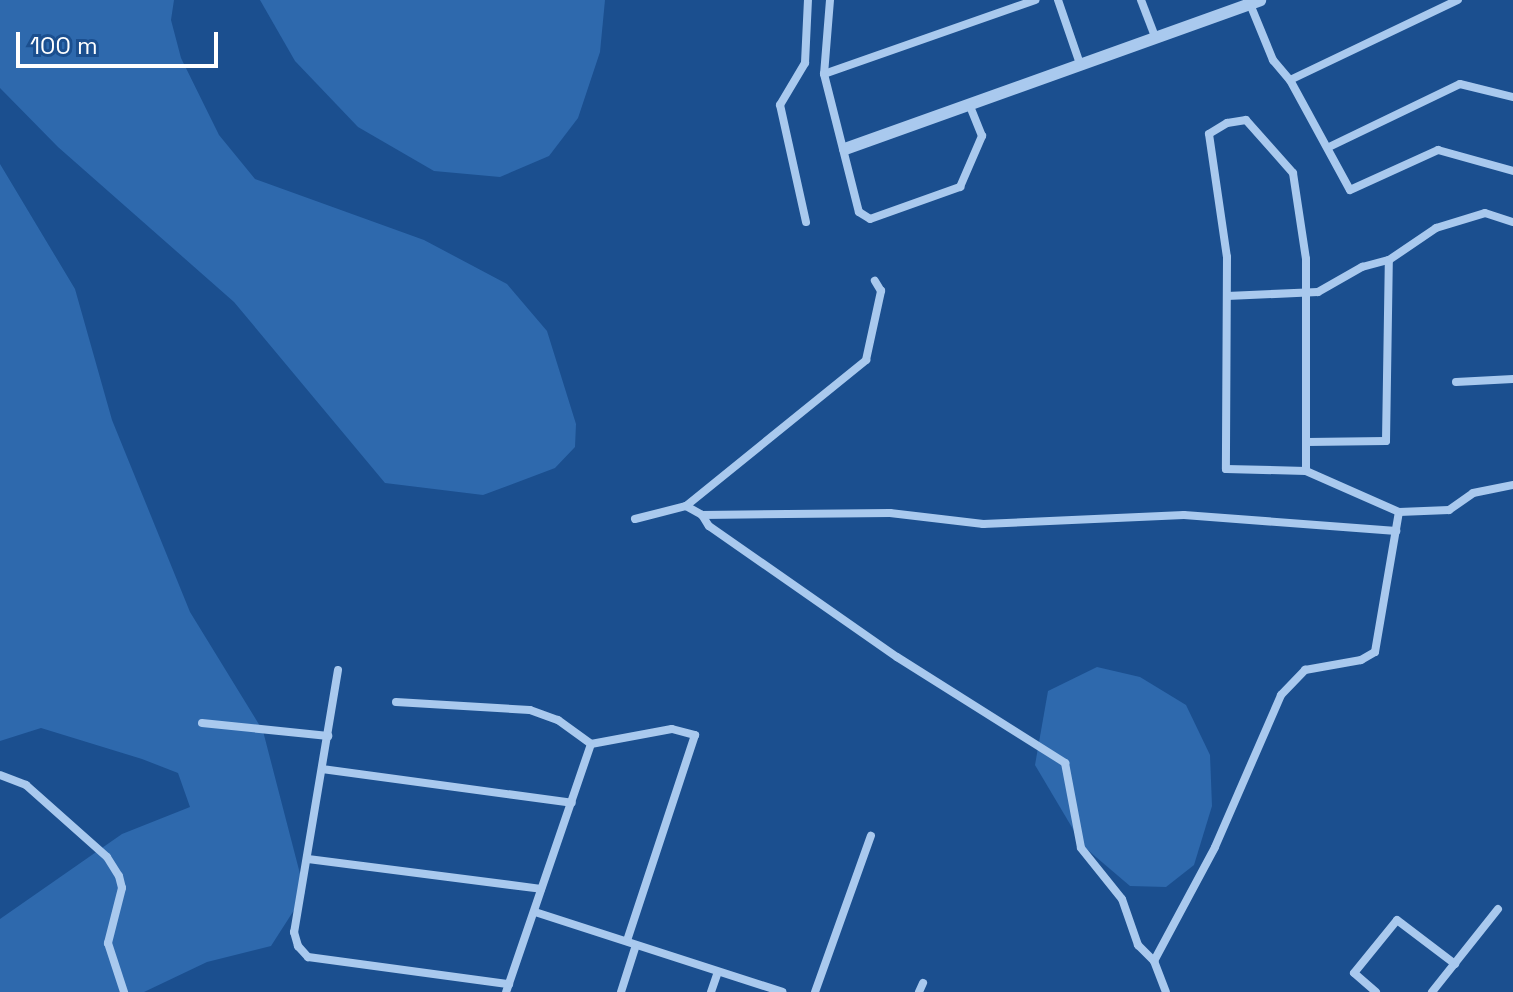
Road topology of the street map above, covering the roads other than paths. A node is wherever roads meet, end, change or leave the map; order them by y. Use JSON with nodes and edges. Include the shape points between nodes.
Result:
{"nodes":[{"id":1,"x":808,"y":0,"type":"edge"},
{"id":2,"x":830,"y":0,"type":"edge"},
{"id":3,"x":1035,"y":0,"type":"edge"},
{"id":4,"x":1058,"y":0,"type":"edge"},
{"id":5,"x":1141,"y":0,"type":"edge"},
{"id":6,"x":1458,"y":0,"type":"edge"},
{"id":7,"x":1255,"y":2,"type":"edge"},
{"id":8,"x":1155,"y":37,"type":"junction"},
{"id":9,"x":1080,"y":64,"type":"junction"},
{"id":10,"x":824,"y":74,"type":"junction"},
{"id":11,"x":1290,"y":80,"type":"junction"},
{"id":12,"x":1513,"y":97,"type":"edge"},
{"id":13,"x":969,"y":104,"type":"junction"},
{"id":14,"x":1329,"y":147,"type":"junction"},
{"id":15,"x":845,"y":149,"type":"junction"},
{"id":16,"x":1513,"y":171,"type":"edge"},
{"id":17,"x":806,"y":222,"type":"dead end"},
{"id":18,"x":1513,"y":222,"type":"edge"},
{"id":19,"x":1389,"y":260,"type":"junction"},
{"id":20,"x":875,"y":281,"type":"dead end"},
{"id":21,"x":1307,"y":293,"type":"junction"},
{"id":22,"x":1227,"y":296,"type":"junction"},
{"id":23,"x":1513,"y":379,"type":"edge"},
{"id":24,"x":1456,"y":382,"type":"dead end"},
{"id":25,"x":1307,"y":442,"type":"junction"},
{"id":26,"x":1306,"y":471,"type":"junction"},
{"id":27,"x":1513,"y":485,"type":"edge"},
{"id":28,"x":686,"y":506,"type":"junction"},
{"id":29,"x":1399,"y":512,"type":"junction"},
{"id":30,"x":702,"y":515,"type":"junction"},
{"id":31,"x":635,"y":519,"type":"dead end"},
{"id":32,"x":1396,"y":531,"type":"junction"},
{"id":33,"x":338,"y":670,"type":"dead end"},
{"id":34,"x":396,"y":702,"type":"dead end"},
{"id":35,"x":202,"y":723,"type":"dead end"},
{"id":36,"x":328,"y":736,"type":"junction"},
{"id":37,"x":591,"y":744,"type":"junction"},
{"id":38,"x":322,"y":769,"type":"junction"},
{"id":39,"x":0,"y":775,"type":"edge"},
{"id":40,"x":572,"y":803,"type":"junction"},
{"id":41,"x":871,"y":836,"type":"dead end"},
{"id":42,"x":308,"y":859,"type":"junction"},
{"id":43,"x":541,"y":889,"type":"junction"},
{"id":44,"x":1498,"y":909,"type":"dead end"},
{"id":45,"x":535,"y":912,"type":"junction"},
{"id":46,"x":632,"y":943,"type":"junction"},
{"id":47,"x":1154,"y":961,"type":"junction"},
{"id":48,"x":1455,"y":964,"type":"junction"},
{"id":49,"x":718,"y":972,"type":"junction"},
{"id":50,"x":508,"y":988,"type":"edge"},
{"id":51,"x":124,"y":992,"type":"edge"},
{"id":52,"x":621,"y":992,"type":"edge"},
{"id":53,"x":711,"y":992,"type":"edge"},
{"id":54,"x":782,"y":992,"type":"edge"},
{"id":55,"x":815,"y":992,"type":"edge"},
{"id":56,"x":1166,"y":992,"type":"edge"},
{"id":57,"x":1376,"y":992,"type":"edge"},
{"id":58,"x":1432,"y":992,"type":"edge"}],
"edges":[{"from":1,"to":17,"type":"street","via":[[805,63],[780,105]]},
{"from":2,"to":10,"type":"street"},
{"from":3,"to":10,"type":"street"},
{"from":4,"to":9,"type":"street"},
{"from":5,"to":8,"type":"street"},
{"from":6,"to":11,"type":"street"},
{"from":7,"to":8,"type":"street"},
{"from":7,"to":11,"type":"street","via":[[1273,60]]},
{"from":8,"to":9,"type":"street"},
{"from":9,"to":13,"type":"street"},
{"from":10,"to":15,"type":"street"},
{"from":11,"to":14,"type":"street"},
{"from":12,"to":14,"type":"street","via":[[1460,84]]},
{"from":13,"to":15,"type":"street"},
{"from":13,"to":15,"type":"street","via":[[982,136],[960,187],[870,219],[859,212]]},
{"from":14,"to":16,"type":"street","via":[[1350,190],[1438,150]]},
{"from":18,"to":19,"type":"street","via":[[1474,216],[1436,228]]},
{"from":19,"to":21,"type":"street"},
{"from":19,"to":25,"type":"street","via":[[1386,441]]},
{"from":20,"to":28,"type":"street","via":[[881,291],[866,360]]},
{"from":21,"to":22,"type":"street"},
{"from":21,"to":22,"type":"street","via":[[1293,173],[1246,120],[1209,134],[1227,257]]},
{"from":21,"to":25,"type":"street"},
{"from":22,"to":26,"type":"street","via":[[1226,469]]},
{"from":23,"to":24,"type":"street"},
{"from":25,"to":26,"type":"street"},
{"from":26,"to":29,"type":"street"},
{"from":27,"to":29,"type":"street","via":[[1473,493],[1449,510]]},
{"from":28,"to":30,"type":"street"},
{"from":28,"to":31,"type":"street"},
{"from":29,"to":32,"type":"street"},
{"from":30,"to":32,"type":"street","via":[[890,513],[983,524],[1184,515]]},
{"from":30,"to":47,"type":"street","via":[[709,526],[897,657],[1065,763],[1081,848],[1122,899],[1138,945]]},
{"from":32,"to":47,"type":"street","via":[[1375,652],[1361,660],[1305,670],[1281,695],[1215,847]]},
{"from":33,"to":36,"type":"street"},
{"from":34,"to":37,"type":"street","via":[[530,710],[558,720]]},
{"from":35,"to":36,"type":"street"},
{"from":36,"to":38,"type":"street"},
{"from":37,"to":40,"type":"street"},
{"from":37,"to":46,"type":"street","via":[[672,729],[695,735]]},
{"from":38,"to":40,"type":"street"},
{"from":38,"to":42,"type":"street"},
{"from":39,"to":51,"type":"street","via":[[26,785],[107,857],[119,876],[122,888],[108,943]]},
{"from":40,"to":43,"type":"street"},
{"from":41,"to":55,"type":"street"},
{"from":42,"to":43,"type":"street"},
{"from":42,"to":50,"type":"street","via":[[294,932],[308,957]]},
{"from":43,"to":45,"type":"street"},
{"from":44,"to":48,"type":"street"},
{"from":45,"to":46,"type":"street"},
{"from":45,"to":50,"type":"street"},
{"from":46,"to":49,"type":"street"},
{"from":46,"to":52,"type":"street"},
{"from":47,"to":56,"type":"street"},
{"from":48,"to":57,"type":"street","via":[[1397,920],[1354,973]]},
{"from":48,"to":58,"type":"street"},
{"from":49,"to":53,"type":"street"},
{"from":49,"to":54,"type":"street"}]}
